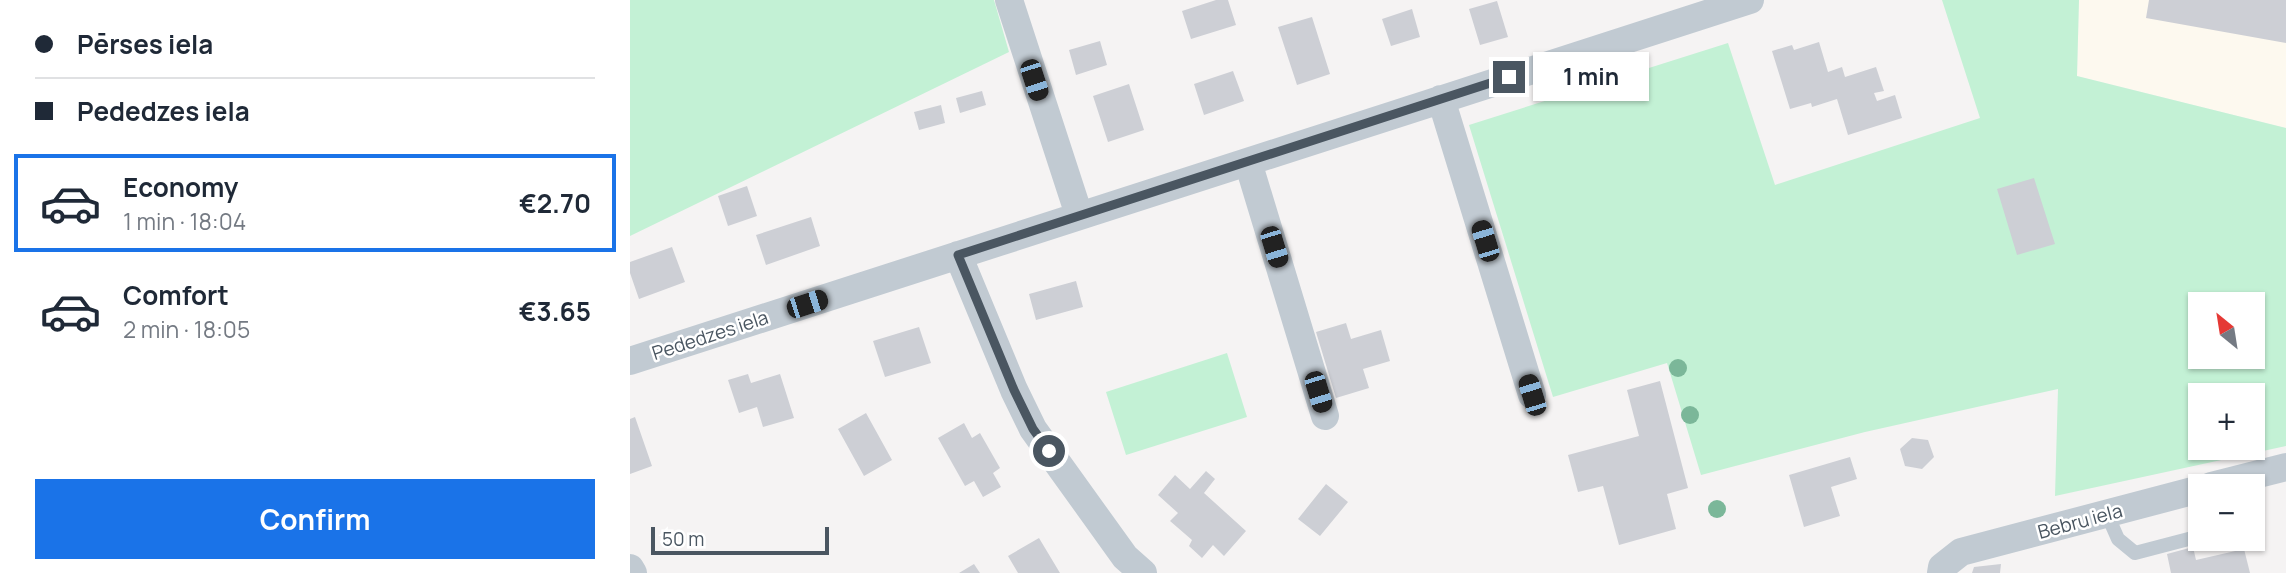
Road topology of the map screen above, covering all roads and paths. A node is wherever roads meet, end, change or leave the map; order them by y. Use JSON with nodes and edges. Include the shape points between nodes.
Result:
{"nodes":[{"id":1,"x":1009,"y":0,"type":"edge"},
{"id":2,"x":1750,"y":0,"type":"edge"},
{"id":3,"x":1441,"y":99,"type":"junction"},
{"id":4,"x":1248,"y":162,"type":"junction"},
{"id":5,"x":1079,"y":215,"type":"junction"},
{"id":6,"x":958,"y":255,"type":"junction"},
{"id":7,"x":630,"y":361,"type":"edge"},
{"id":8,"x":1532,"y":395,"type":"dead end"},
{"id":9,"x":1325,"y":416,"type":"dead end"},
{"id":10,"x":2286,"y":467,"type":"edge"},
{"id":11,"x":2258,"y":474,"type":"edge"},
{"id":12,"x":2188,"y":492,"type":"edge"},
{"id":13,"x":2107,"y":514,"type":"junction"},
{"id":14,"x":2188,"y":539,"type":"edge"},
{"id":15,"x":630,"y":568,"type":"edge"},
{"id":16,"x":633,"y":573,"type":"edge"},
{"id":17,"x":1143,"y":573,"type":"edge"},
{"id":18,"x":1941,"y":573,"type":"edge"}],
"edges":[{"from":1,"to":5,"type":"street"},
{"from":2,"to":3,"type":"street","name":"Pededzes iela"},
{"from":3,"to":4,"type":"street","name":"Pededzes iela"},
{"from":3,"to":8,"type":"street"},
{"from":4,"to":5,"type":"street","name":"Pededzes iela"},
{"from":4,"to":9,"type":"street"},
{"from":5,"to":6,"type":"street","name":"Pededzes iela"},
{"from":6,"to":7,"type":"street","name":"Pededzes iela"},
{"from":6,"to":17,"type":"street","via":[[1033,429],[1125,557]]},
{"from":10,"to":11,"type":"street"},
{"from":12,"to":13,"type":"street","name":"Bebru iela"},
{"from":13,"to":14,"type":"lane","via":[[2118,539],[2135,553]]},
{"from":13,"to":18,"type":"street","name":"Bebru iela","via":[[1961,552]]},
{"from":15,"to":16,"type":"street"}]}
